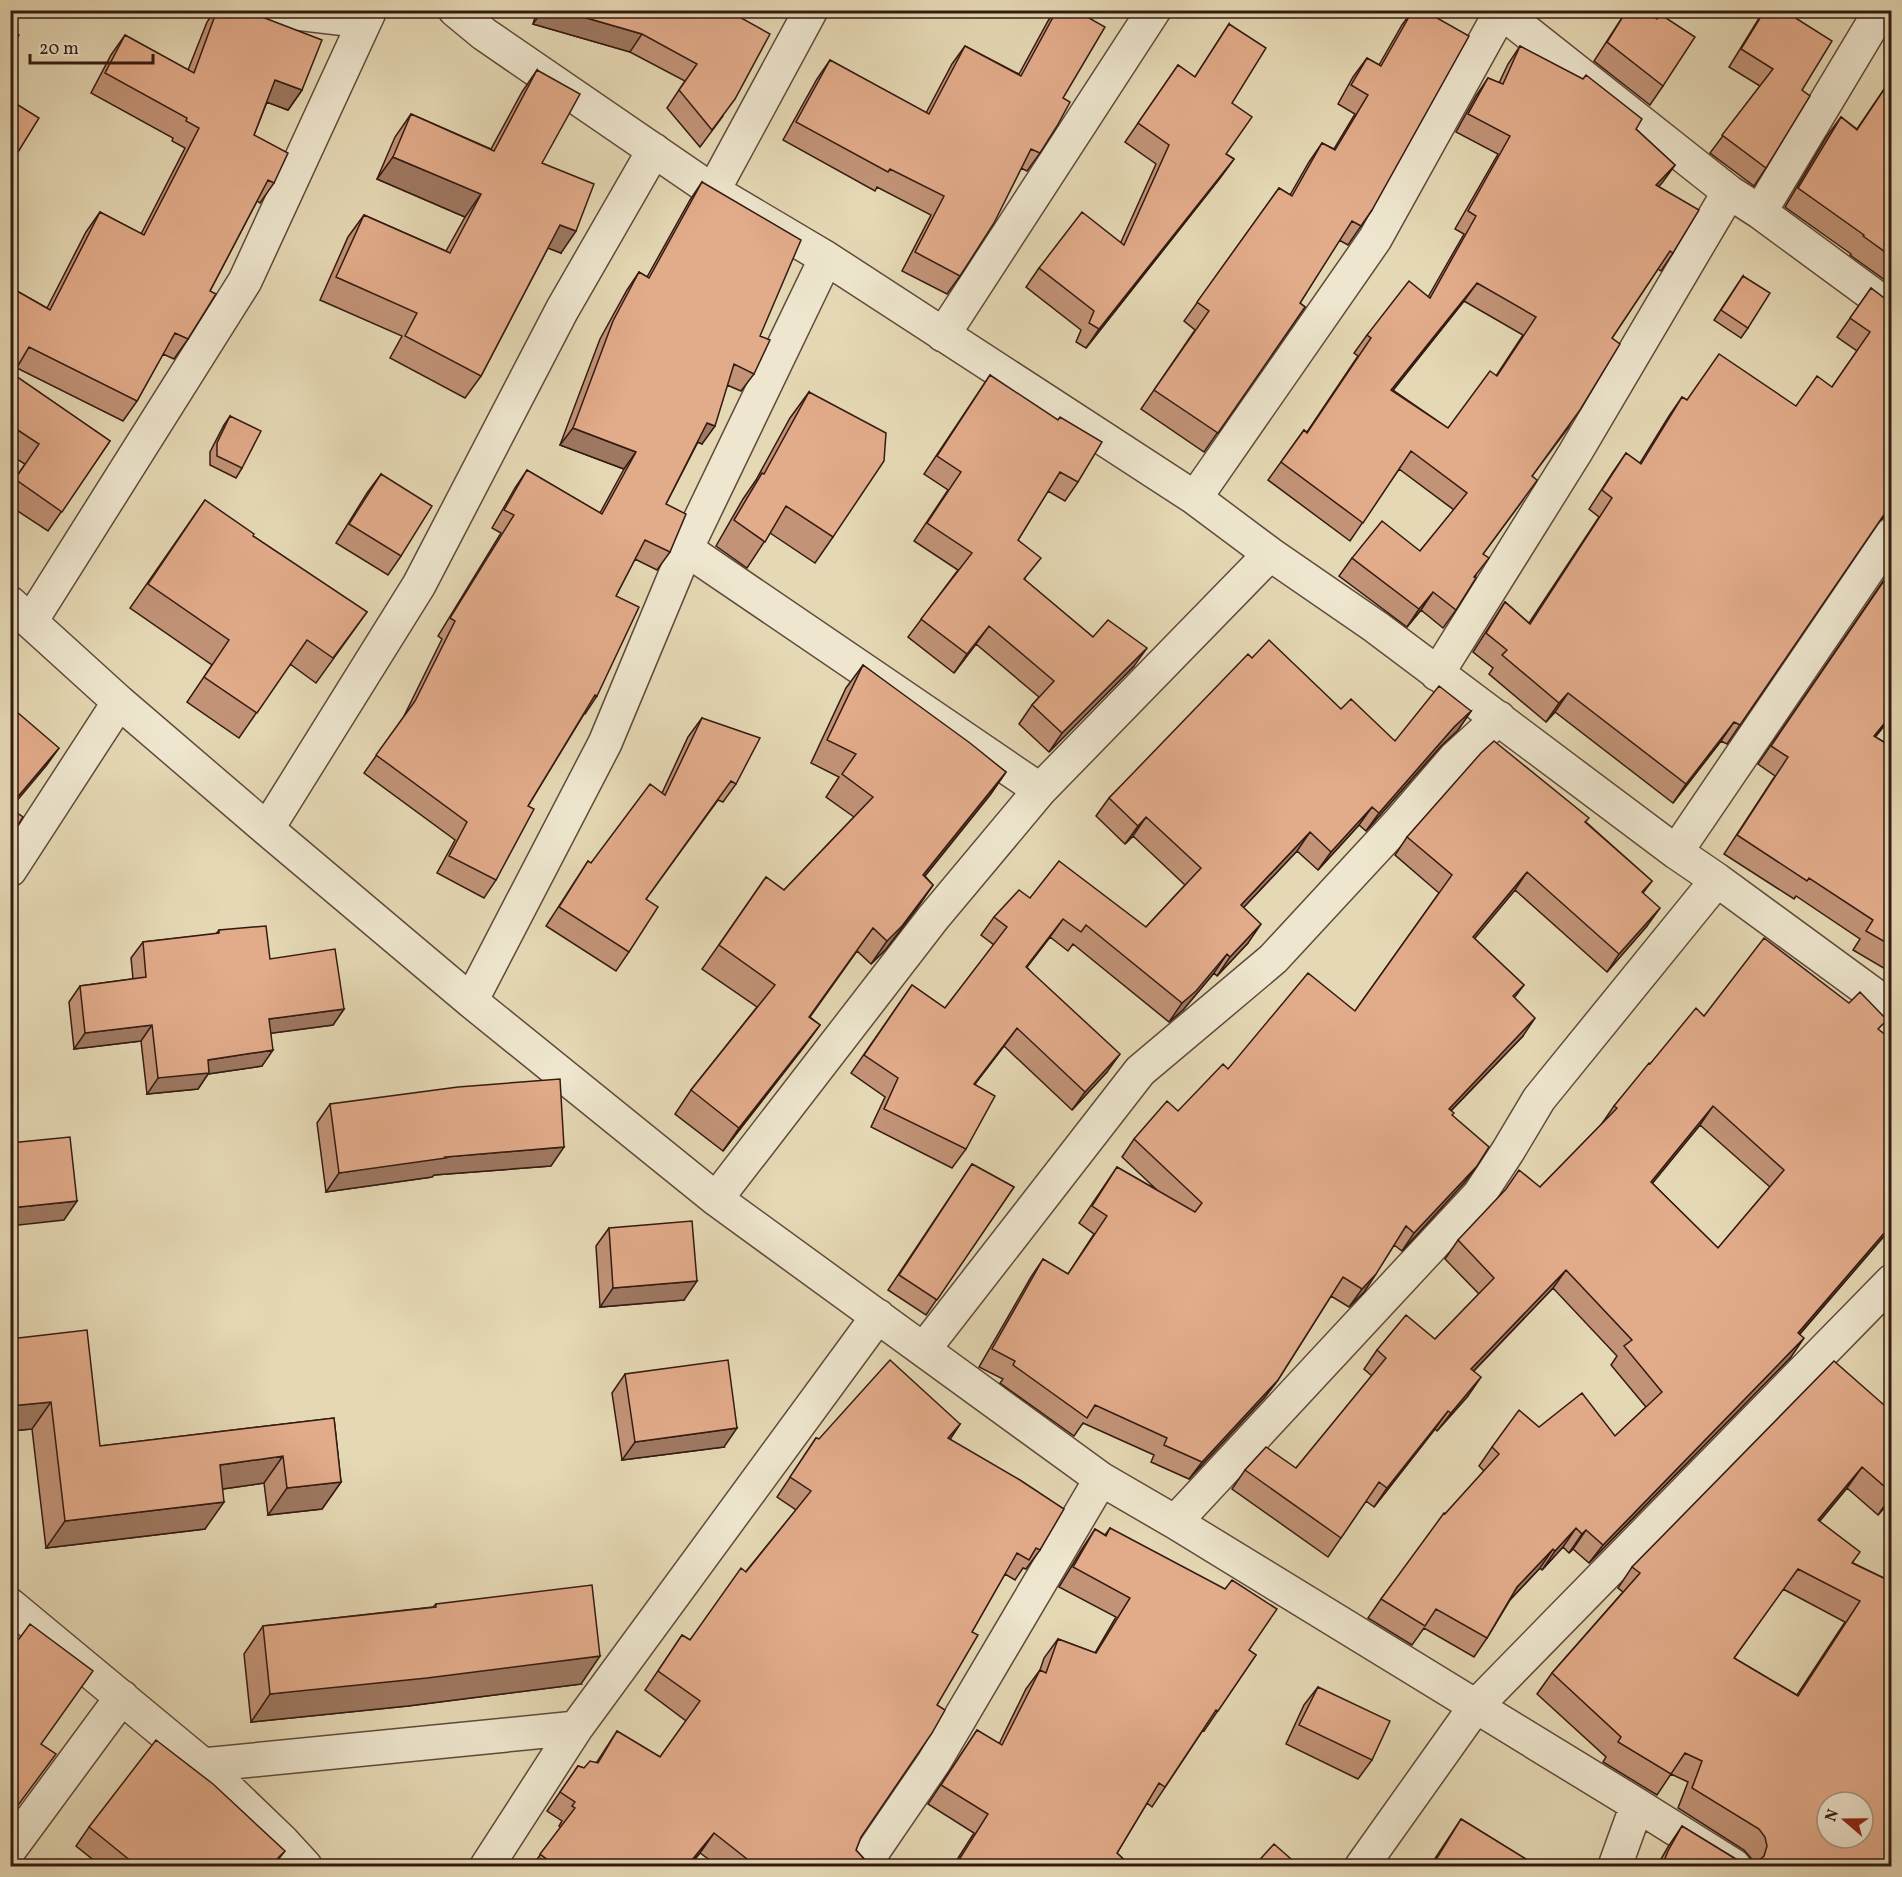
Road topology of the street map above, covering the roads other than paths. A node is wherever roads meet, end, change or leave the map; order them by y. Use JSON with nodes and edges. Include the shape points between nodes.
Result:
{"nodes":[{"id":1,"x":271,"y":10,"type":"edge"},
{"id":2,"x":455,"y":10,"type":"edge"},
{"id":3,"x":811,"y":10,"type":"edge"},
{"id":4,"x":1154,"y":10,"type":"edge"},
{"id":5,"x":1881,"y":10,"type":"edge"},
{"id":6,"x":1501,"y":11,"type":"edge"},
{"id":7,"x":367,"y":16,"type":"edge"},
{"id":8,"x":489,"y":22,"type":"edge"},
{"id":9,"x":654,"y":150,"type":"junction"},
{"id":10,"x":713,"y":191,"type":"junction"},
{"id":11,"x":1729,"y":192,"type":"junction"},
{"id":12,"x":1760,"y":212,"type":"junction"},
{"id":13,"x":825,"y":258,"type":"junction"},
{"id":14,"x":1892,"y":309,"type":"edge"},
{"id":15,"x":943,"y":335,"type":"junction"},
{"id":16,"x":1195,"y":498,"type":"junction"},
{"id":17,"x":1892,"y":534,"type":"edge"},
{"id":18,"x":686,"y":549,"type":"junction"},
{"id":19,"x":1270,"y":554,"type":"junction"},
{"id":20,"x":21,"y":612,"type":"edge"},
{"id":21,"x":1437,"y":674,"type":"junction"},
{"id":22,"x":119,"y":702,"type":"junction"},
{"id":23,"x":1498,"y":718,"type":"junction"},
{"id":24,"x":1040,"y":790,"type":"junction"},
{"id":25,"x":267,"y":829,"type":"junction"},
{"id":26,"x":1676,"y":852,"type":"junction"},
{"id":27,"x":10,"y":870,"type":"edge"},
{"id":28,"x":1717,"y":880,"type":"junction"},
{"id":29,"x":471,"y":1001,"type":"junction"},
{"id":30,"x":1892,"y":1008,"type":"edge"},
{"id":31,"x":716,"y":1199,"type":"junction"},
{"id":32,"x":1892,"y":1281,"type":"edge"},
{"id":33,"x":878,"y":1316,"type":"junction"},
{"id":34,"x":924,"y":1349,"type":"junction"},
{"id":35,"x":1101,"y":1479,"type":"junction"},
{"id":36,"x":1174,"y":1522,"type":"junction"},
{"id":37,"x":10,"y":1605,"type":"edge"},
{"id":38,"x":122,"y":1697,"type":"junction"},
{"id":39,"x":1475,"y":1707,"type":"junction"},
{"id":40,"x":576,"y":1728,"type":"junction"},
{"id":41,"x":203,"y":1765,"type":"junction"},
{"id":42,"x":1637,"y":1805,"type":"junction"},
{"id":43,"x":10,"y":1849,"type":"edge"},
{"id":44,"x":305,"y":1866,"type":"edge"},
{"id":45,"x":487,"y":1866,"type":"edge"},
{"id":46,"x":863,"y":1866,"type":"edge"},
{"id":47,"x":1362,"y":1866,"type":"edge"},
{"id":48,"x":1616,"y":1866,"type":"edge"},
{"id":49,"x":1734,"y":1866,"type":"edge"}],
"edges":[{"from":1,"to":7,"type":"street"},
{"from":2,"to":8,"type":"street"},
{"from":3,"to":10,"type":"street"},
{"from":4,"to":15,"type":"street"},
{"from":5,"to":12,"type":"street"},
{"from":6,"to":11,"type":"street"},
{"from":6,"to":16,"type":"street","via":[[1375,239]]},
{"from":7,"to":20,"type":"street","via":[[244,281]]},
{"from":8,"to":9,"type":"street"},
{"from":9,"to":10,"type":"street"},
{"from":9,"to":25,"type":"street","via":[[562,310],[419,585]]},
{"from":10,"to":13,"type":"street"},
{"from":11,"to":12,"type":"street"},
{"from":11,"to":21,"type":"street","via":[[1575,453]]},
{"from":12,"to":14,"type":"street"},
{"from":13,"to":15,"type":"street"},
{"from":13,"to":18,"type":"street"},
{"from":15,"to":16,"type":"street"},
{"from":16,"to":19,"type":"street"},
{"from":17,"to":26,"type":"street"},
{"from":18,"to":24,"type":"street"},
{"from":18,"to":29,"type":"street","via":[[605,743]]},
{"from":19,"to":21,"type":"street"},
{"from":19,"to":24,"type":"street"},
{"from":20,"to":22,"type":"street"},
{"from":21,"to":23,"type":"street"},
{"from":22,"to":25,"type":"street"},
{"from":22,"to":27,"type":"street"},
{"from":23,"to":26,"type":"street"},
{"from":23,"to":34,"type":"street","via":[[1455,758],[1273,959],[1140,1071]]},
{"from":24,"to":31,"type":"street","via":[[933,918]]},
{"from":25,"to":29,"type":"street"},
{"from":26,"to":28,"type":"street"},
{"from":28,"to":30,"type":"street"},
{"from":28,"to":36,"type":"street","via":[[1539,1099],[1479,1195]]},
{"from":29,"to":31,"type":"street"},
{"from":31,"to":33,"type":"street"},
{"from":32,"to":39,"type":"street"},
{"from":33,"to":34,"type":"street"},
{"from":33,"to":40,"type":"street"},
{"from":34,"to":35,"type":"street"},
{"from":35,"to":36,"type":"street"},
{"from":35,"to":46,"type":"street","via":[[934,1762]]},
{"from":36,"to":39,"type":"street"},
{"from":37,"to":38,"type":"street"},
{"from":38,"to":41,"type":"street"},
{"from":38,"to":43,"type":"street"},
{"from":39,"to":42,"type":"street"},
{"from":39,"to":47,"type":"street"},
{"from":40,"to":41,"type":"street"},
{"from":40,"to":45,"type":"street"},
{"from":41,"to":44,"type":"street"},
{"from":42,"to":48,"type":"street"},
{"from":42,"to":49,"type":"street"}]}
